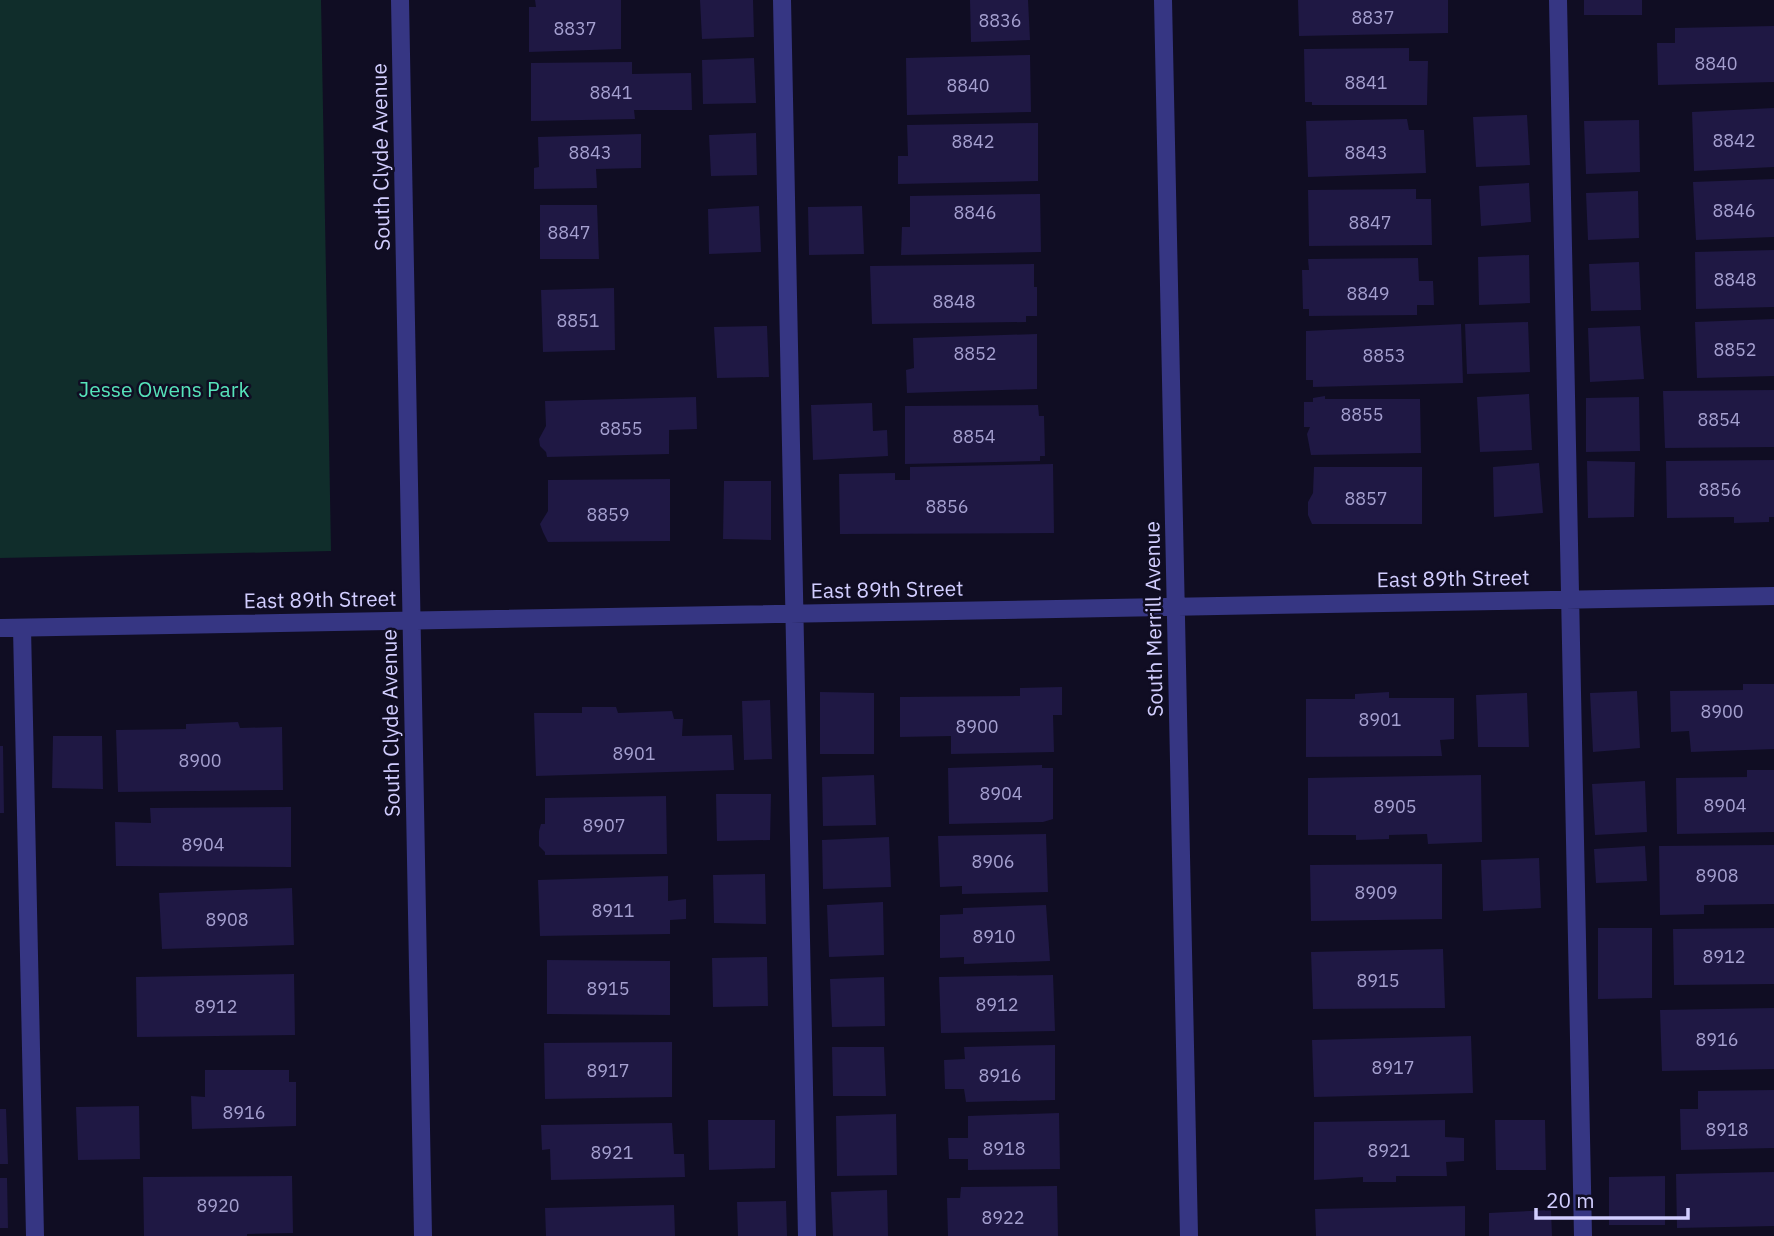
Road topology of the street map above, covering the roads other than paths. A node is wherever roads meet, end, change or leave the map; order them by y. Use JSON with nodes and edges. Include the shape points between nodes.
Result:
{"nodes":[{"id":1,"x":400,"y":0,"type":"edge"},
{"id":2,"x":782,"y":0,"type":"edge"},
{"id":3,"x":1163,"y":0,"type":"edge"},
{"id":4,"x":1558,"y":0,"type":"edge"},
{"id":5,"x":1774,"y":596,"type":"edge"},
{"id":6,"x":1570,"y":599,"type":"junction"},
{"id":7,"x":1176,"y":607,"type":"junction"},
{"id":8,"x":794,"y":613,"type":"junction"},
{"id":9,"x":411,"y":620,"type":"junction"},
{"id":10,"x":0,"y":628,"type":"edge"},
{"id":11,"x":22,"y":628,"type":"junction"},
{"id":12,"x":34,"y":1236,"type":"edge"},
{"id":13,"x":423,"y":1236,"type":"edge"},
{"id":14,"x":807,"y":1236,"type":"edge"},
{"id":15,"x":1189,"y":1236,"type":"edge"},
{"id":16,"x":1583,"y":1236,"type":"edge"}],
"edges":[{"from":1,"to":9,"type":"street","name":"South Clyde Avenue"},
{"from":2,"to":8,"type":"street"},
{"from":3,"to":7,"type":"street","name":"South Merrill Avenue"},
{"from":4,"to":6,"type":"street"},
{"from":5,"to":6,"type":"street","name":"East 89th Street"},
{"from":6,"to":7,"type":"street","name":"East 89th Street"},
{"from":6,"to":16,"type":"street"},
{"from":7,"to":8,"type":"street","name":"East 89th Street"},
{"from":7,"to":15,"type":"street","name":"South Merrill Avenue"},
{"from":8,"to":9,"type":"street","name":"East 89th Street"},
{"from":8,"to":14,"type":"street"},
{"from":9,"to":11,"type":"street","name":"East 89th Street"},
{"from":9,"to":13,"type":"street","name":"South Clyde Avenue"},
{"from":10,"to":11,"type":"street","name":"East 89th Street"},
{"from":11,"to":12,"type":"street"}]}
